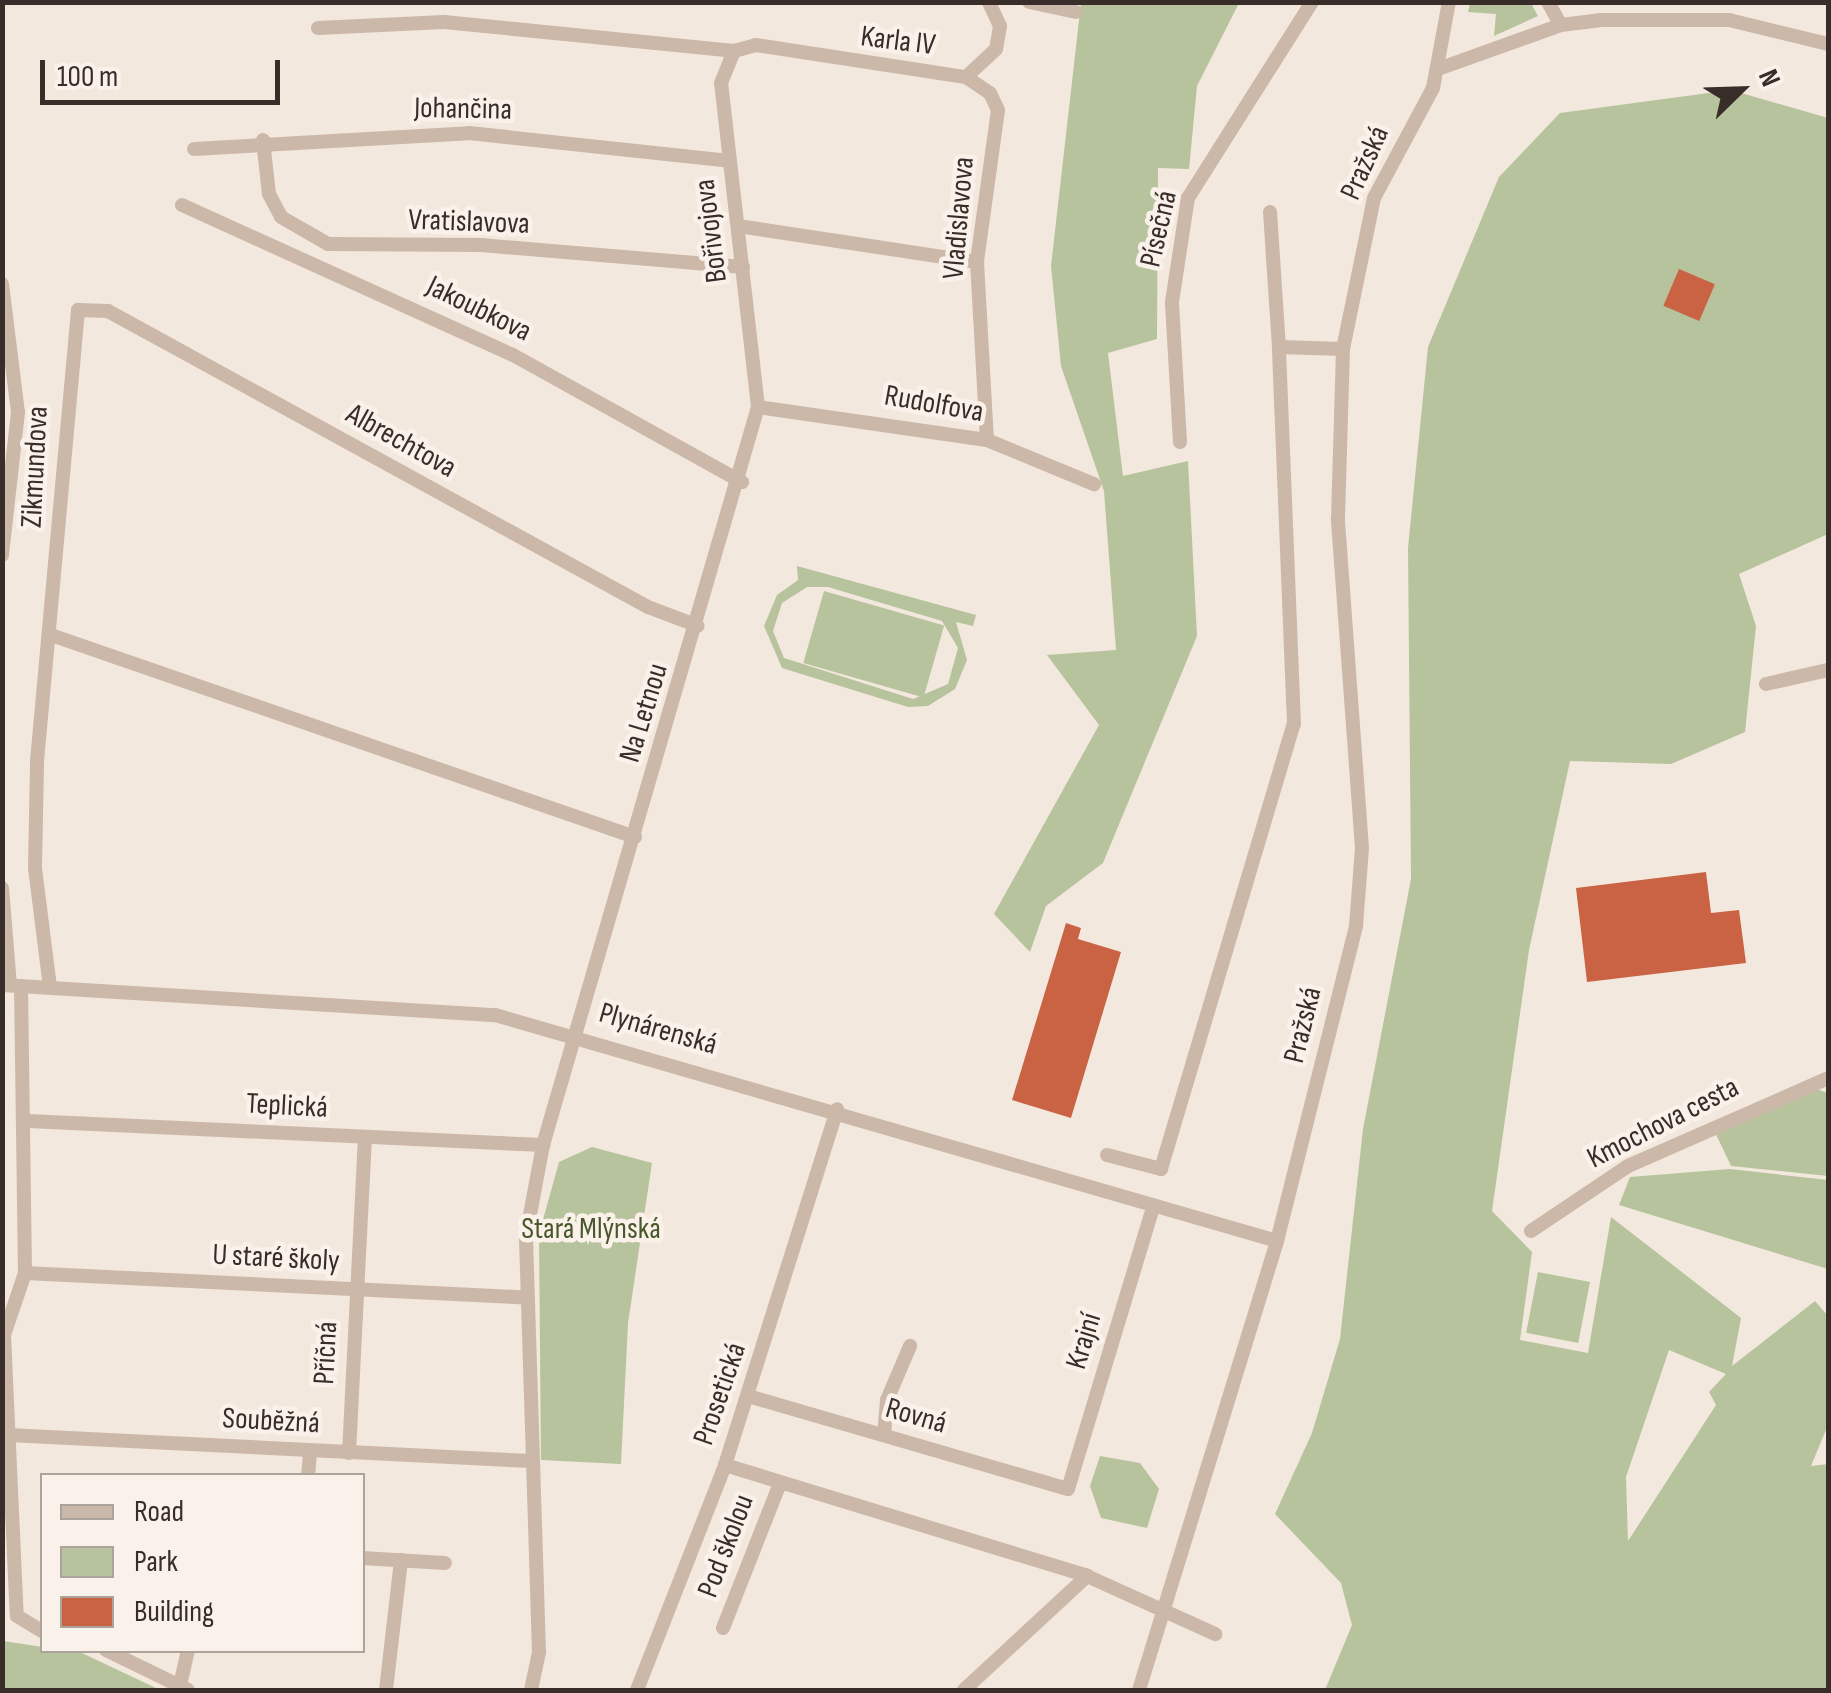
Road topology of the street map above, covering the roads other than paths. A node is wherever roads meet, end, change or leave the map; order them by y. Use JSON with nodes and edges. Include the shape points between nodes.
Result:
{"nodes":[{"id":1,"x":989,"y":2,"type":"edge"},
{"id":2,"x":1029,"y":2,"type":"edge"},
{"id":3,"x":1312,"y":2,"type":"edge"},
{"id":4,"x":1448,"y":2,"type":"edge"},
{"id":5,"x":1548,"y":2,"type":"edge"},
{"id":6,"x":1076,"y":12,"type":"dead end"},
{"id":7,"x":1561,"y":25,"type":"junction"},
{"id":8,"x":318,"y":28,"type":"dead end"},
{"id":9,"x":1828,"y":44,"type":"edge"},
{"id":10,"x":734,"y":51,"type":"junction"},
{"id":11,"x":1438,"y":68,"type":"junction"},
{"id":12,"x":966,"y":77,"type":"junction"},
{"id":13,"x":263,"y":140,"type":"junction"},
{"id":14,"x":194,"y":148,"type":"dead end"},
{"id":15,"x":730,"y":161,"type":"junction"},
{"id":16,"x":182,"y":204,"type":"dead end"},
{"id":17,"x":1270,"y":212,"type":"dead end"},
{"id":18,"x":738,"y":226,"type":"junction"},
{"id":19,"x":978,"y":262,"type":"junction"},
{"id":20,"x":743,"y":267,"type":"junction"},
{"id":21,"x":2,"y":284,"type":"edge"},
{"id":22,"x":78,"y":310,"type":"joint"},
{"id":23,"x":1278,"y":347,"type":"junction"},
{"id":24,"x":1343,"y":350,"type":"junction"},
{"id":25,"x":758,"y":407,"type":"junction"},
{"id":26,"x":987,"y":440,"type":"junction"},
{"id":27,"x":1180,"y":442,"type":"dead end"},
{"id":28,"x":742,"y":482,"type":"junction"},
{"id":29,"x":1094,"y":484,"type":"dead end"},
{"id":30,"x":2,"y":555,"type":"edge"},
{"id":31,"x":698,"y":626,"type":"junction"},
{"id":32,"x":51,"y":636,"type":"junction"},
{"id":33,"x":1828,"y":670,"type":"edge"},
{"id":34,"x":1766,"y":684,"type":"dead end"},
{"id":35,"x":636,"y":837,"type":"junction"},
{"id":36,"x":2,"y":888,"type":"edge"},
{"id":37,"x":11,"y":985,"type":"edge"},
{"id":38,"x":50,"y":987,"type":"junction"},
{"id":39,"x":577,"y":1034,"type":"junction"},
{"id":40,"x":1828,"y":1078,"type":"edge"},
{"id":41,"x":838,"y":1109,"type":"junction"},
{"id":42,"x":28,"y":1121,"type":"junction"},
{"id":43,"x":365,"y":1137,"type":"junction"},
{"id":44,"x":543,"y":1145,"type":"junction"},
{"id":45,"x":1107,"y":1155,"type":"dead end"},
{"id":46,"x":1153,"y":1208,"type":"junction"},
{"id":47,"x":1531,"y":1232,"type":"dead end"},
{"id":48,"x":1277,"y":1241,"type":"junction"},
{"id":49,"x":25,"y":1273,"type":"junction"},
{"id":50,"x":357,"y":1289,"type":"junction"},
{"id":51,"x":524,"y":1297,"type":"junction"},
{"id":52,"x":910,"y":1346,"type":"dead end"},
{"id":53,"x":748,"y":1396,"type":"junction"},
{"id":54,"x":8,"y":1435,"type":"junction"},
{"id":55,"x":884,"y":1435,"type":"junction"},
{"id":56,"x":310,"y":1451,"type":"junction"},
{"id":57,"x":349,"y":1452,"type":"junction"},
{"id":58,"x":531,"y":1460,"type":"junction"},
{"id":59,"x":725,"y":1464,"type":"junction"},
{"id":60,"x":308,"y":1473,"type":"edge"},
{"id":61,"x":780,"y":1483,"type":"junction"},
{"id":62,"x":1068,"y":1489,"type":"joint"},
{"id":63,"x":365,"y":1558,"type":"edge"},
{"id":64,"x":401,"y":1560,"type":"junction"},
{"id":65,"x":444,"y":1563,"type":"dead end"},
{"id":66,"x":1087,"y":1576,"type":"junction"},
{"id":67,"x":1167,"y":1606,"type":"junction"},
{"id":68,"x":723,"y":1628,"type":"dead end"},
{"id":69,"x":36,"y":1629,"type":"edge"},
{"id":70,"x":1214,"y":1634,"type":"dead end"},
{"id":71,"x":112,"y":1653,"type":"edge"},
{"id":72,"x":188,"y":1653,"type":"edge"},
{"id":73,"x":182,"y":1688,"type":"edge"},
{"id":74,"x":386,"y":1690,"type":"edge"},
{"id":75,"x":531,"y":1690,"type":"edge"},
{"id":76,"x":637,"y":1690,"type":"edge"},
{"id":77,"x":964,"y":1690,"type":"edge"},
{"id":78,"x":1138,"y":1690,"type":"edge"}],
"edges":[{"from":1,"to":12,"type":"street","name":"Karla IV","via":[[1000,26],[996,49]]},
{"from":2,"to":6,"type":"street"},
{"from":3,"to":27,"type":"street","name":"Písečná","via":[[1188,198],[1172,302]]},
{"from":4,"to":11,"type":"street","name":"Pražská"},
{"from":5,"to":7,"type":"street"},
{"from":7,"to":9,"type":"street","via":[[1700,18]]},
{"from":7,"to":11,"type":"street"},
{"from":8,"to":10,"type":"street","name":"Karla IV","via":[[444,22]]},
{"from":10,"to":12,"type":"street","name":"Karla IV","via":[[756,45]]},
{"from":10,"to":15,"type":"street","name":"Bořivojova","via":[[721,83]]},
{"from":11,"to":24,"type":"street","name":"Pražská","via":[[1374,198]]},
{"from":12,"to":19,"type":"street","name":"Vladislavova","via":[[990,93],[998,110]]},
{"from":13,"to":14,"type":"street","name":"Johančina"},
{"from":13,"to":15,"type":"street","name":"Johančina","via":[[469,133]]},
{"from":13,"to":20,"type":"street","name":"Vratislavova","via":[[269,194],[281,216],[328,244],[482,245]]},
{"from":15,"to":18,"type":"street","name":"Bořivojova"},
{"from":16,"to":28,"type":"street","name":"Jakoubkova","via":[[496,346]]},
{"from":17,"to":23,"type":"street"},
{"from":18,"to":19,"type":"street"},
{"from":18,"to":20,"type":"street","name":"Bořivojova"},
{"from":19,"to":26,"type":"street","name":"Vladislavova"},
{"from":20,"to":25,"type":"street","name":"Bořivojova"},
{"from":21,"to":30,"type":"street","via":[[15,348],[18,446]]},
{"from":22,"to":31,"type":"street","name":"Albrechtova","via":[[108,311],[648,607]]},
{"from":22,"to":32,"type":"street","name":"Zikmundova"},
{"from":23,"to":24,"type":"street"},
{"from":23,"to":45,"type":"street","via":[[1294,724],[1161,1169]]},
{"from":24,"to":48,"type":"street","name":"Pražská","via":[[1338,518],[1362,886]]},
{"from":25,"to":26,"type":"street","name":"Rudolfova"},
{"from":25,"to":28,"type":"street","name":"Na Letnou"},
{"from":26,"to":29,"type":"street","name":"Rudolfova"},
{"from":28,"to":31,"type":"street","name":"Na Letnou"},
{"from":31,"to":35,"type":"street","name":"Na Letnou"},
{"from":32,"to":35,"type":"street"},
{"from":32,"to":38,"type":"street","name":"Zikmundova","via":[[35,868]]},
{"from":33,"to":34,"type":"street"},
{"from":35,"to":39,"type":"street","name":"Na Letnou"},
{"from":36,"to":37,"type":"street"},
{"from":37,"to":38,"type":"street","name":"Plynárenská"},
{"from":37,"to":42,"type":"street"},
{"from":38,"to":39,"type":"street","name":"Plynárenská","via":[[434,1006]]},
{"from":39,"to":41,"type":"street","name":"Plynárenská"},
{"from":39,"to":44,"type":"street"},
{"from":40,"to":47,"type":"street","name":"Kmochova cesta","via":[[1628,1166]]},
{"from":41,"to":46,"type":"street","name":"Plynárenská"},
{"from":41,"to":53,"type":"street","name":"Prosetická"},
{"from":42,"to":43,"type":"street","name":"Teplická"},
{"from":42,"to":49,"type":"street"},
{"from":43,"to":44,"type":"street","name":"Teplická"},
{"from":43,"to":50,"type":"street","name":"Příčná"},
{"from":44,"to":51,"type":"street"},
{"from":46,"to":48,"type":"street","name":"Plynárenská"},
{"from":46,"to":62,"type":"street","name":"Krajní"},
{"from":48,"to":67,"type":"street","name":"Pražská"},
{"from":49,"to":50,"type":"street","name":"U staré školy"},
{"from":49,"to":54,"type":"street","via":[[4,1335]]},
{"from":50,"to":51,"type":"street","name":"U staré školy"},
{"from":50,"to":57,"type":"street","name":"Příčná"},
{"from":51,"to":58,"type":"street"},
{"from":52,"to":55,"type":"street","via":[[887,1400]]},
{"from":53,"to":55,"type":"street","name":"Rovná"},
{"from":53,"to":59,"type":"street","name":"Prosetická"},
{"from":54,"to":56,"type":"street","name":"Souběžná"},
{"from":54,"to":69,"type":"street","via":[[17,1616]]},
{"from":55,"to":62,"type":"street","name":"Rovná"},
{"from":56,"to":57,"type":"street","name":"Souběžná"},
{"from":56,"to":60,"type":"street"},
{"from":57,"to":58,"type":"street","name":"Souběžná"},
{"from":58,"to":75,"type":"street","via":[[538,1652]]},
{"from":59,"to":61,"type":"street"},
{"from":59,"to":76,"type":"street","name":"Prosetická"},
{"from":61,"to":66,"type":"street"},
{"from":61,"to":68,"type":"street","name":"Pod školou"},
{"from":63,"to":64,"type":"street"},
{"from":64,"to":65,"type":"street"},
{"from":64,"to":74,"type":"street"},
{"from":66,"to":67,"type":"street","via":[[1130,1601]]},
{"from":66,"to":77,"type":"street"},
{"from":67,"to":70,"type":"street"},
{"from":67,"to":78,"type":"street","name":"Pražská"},
{"from":71,"to":73,"type":"street"},
{"from":72,"to":73,"type":"street"}]}
